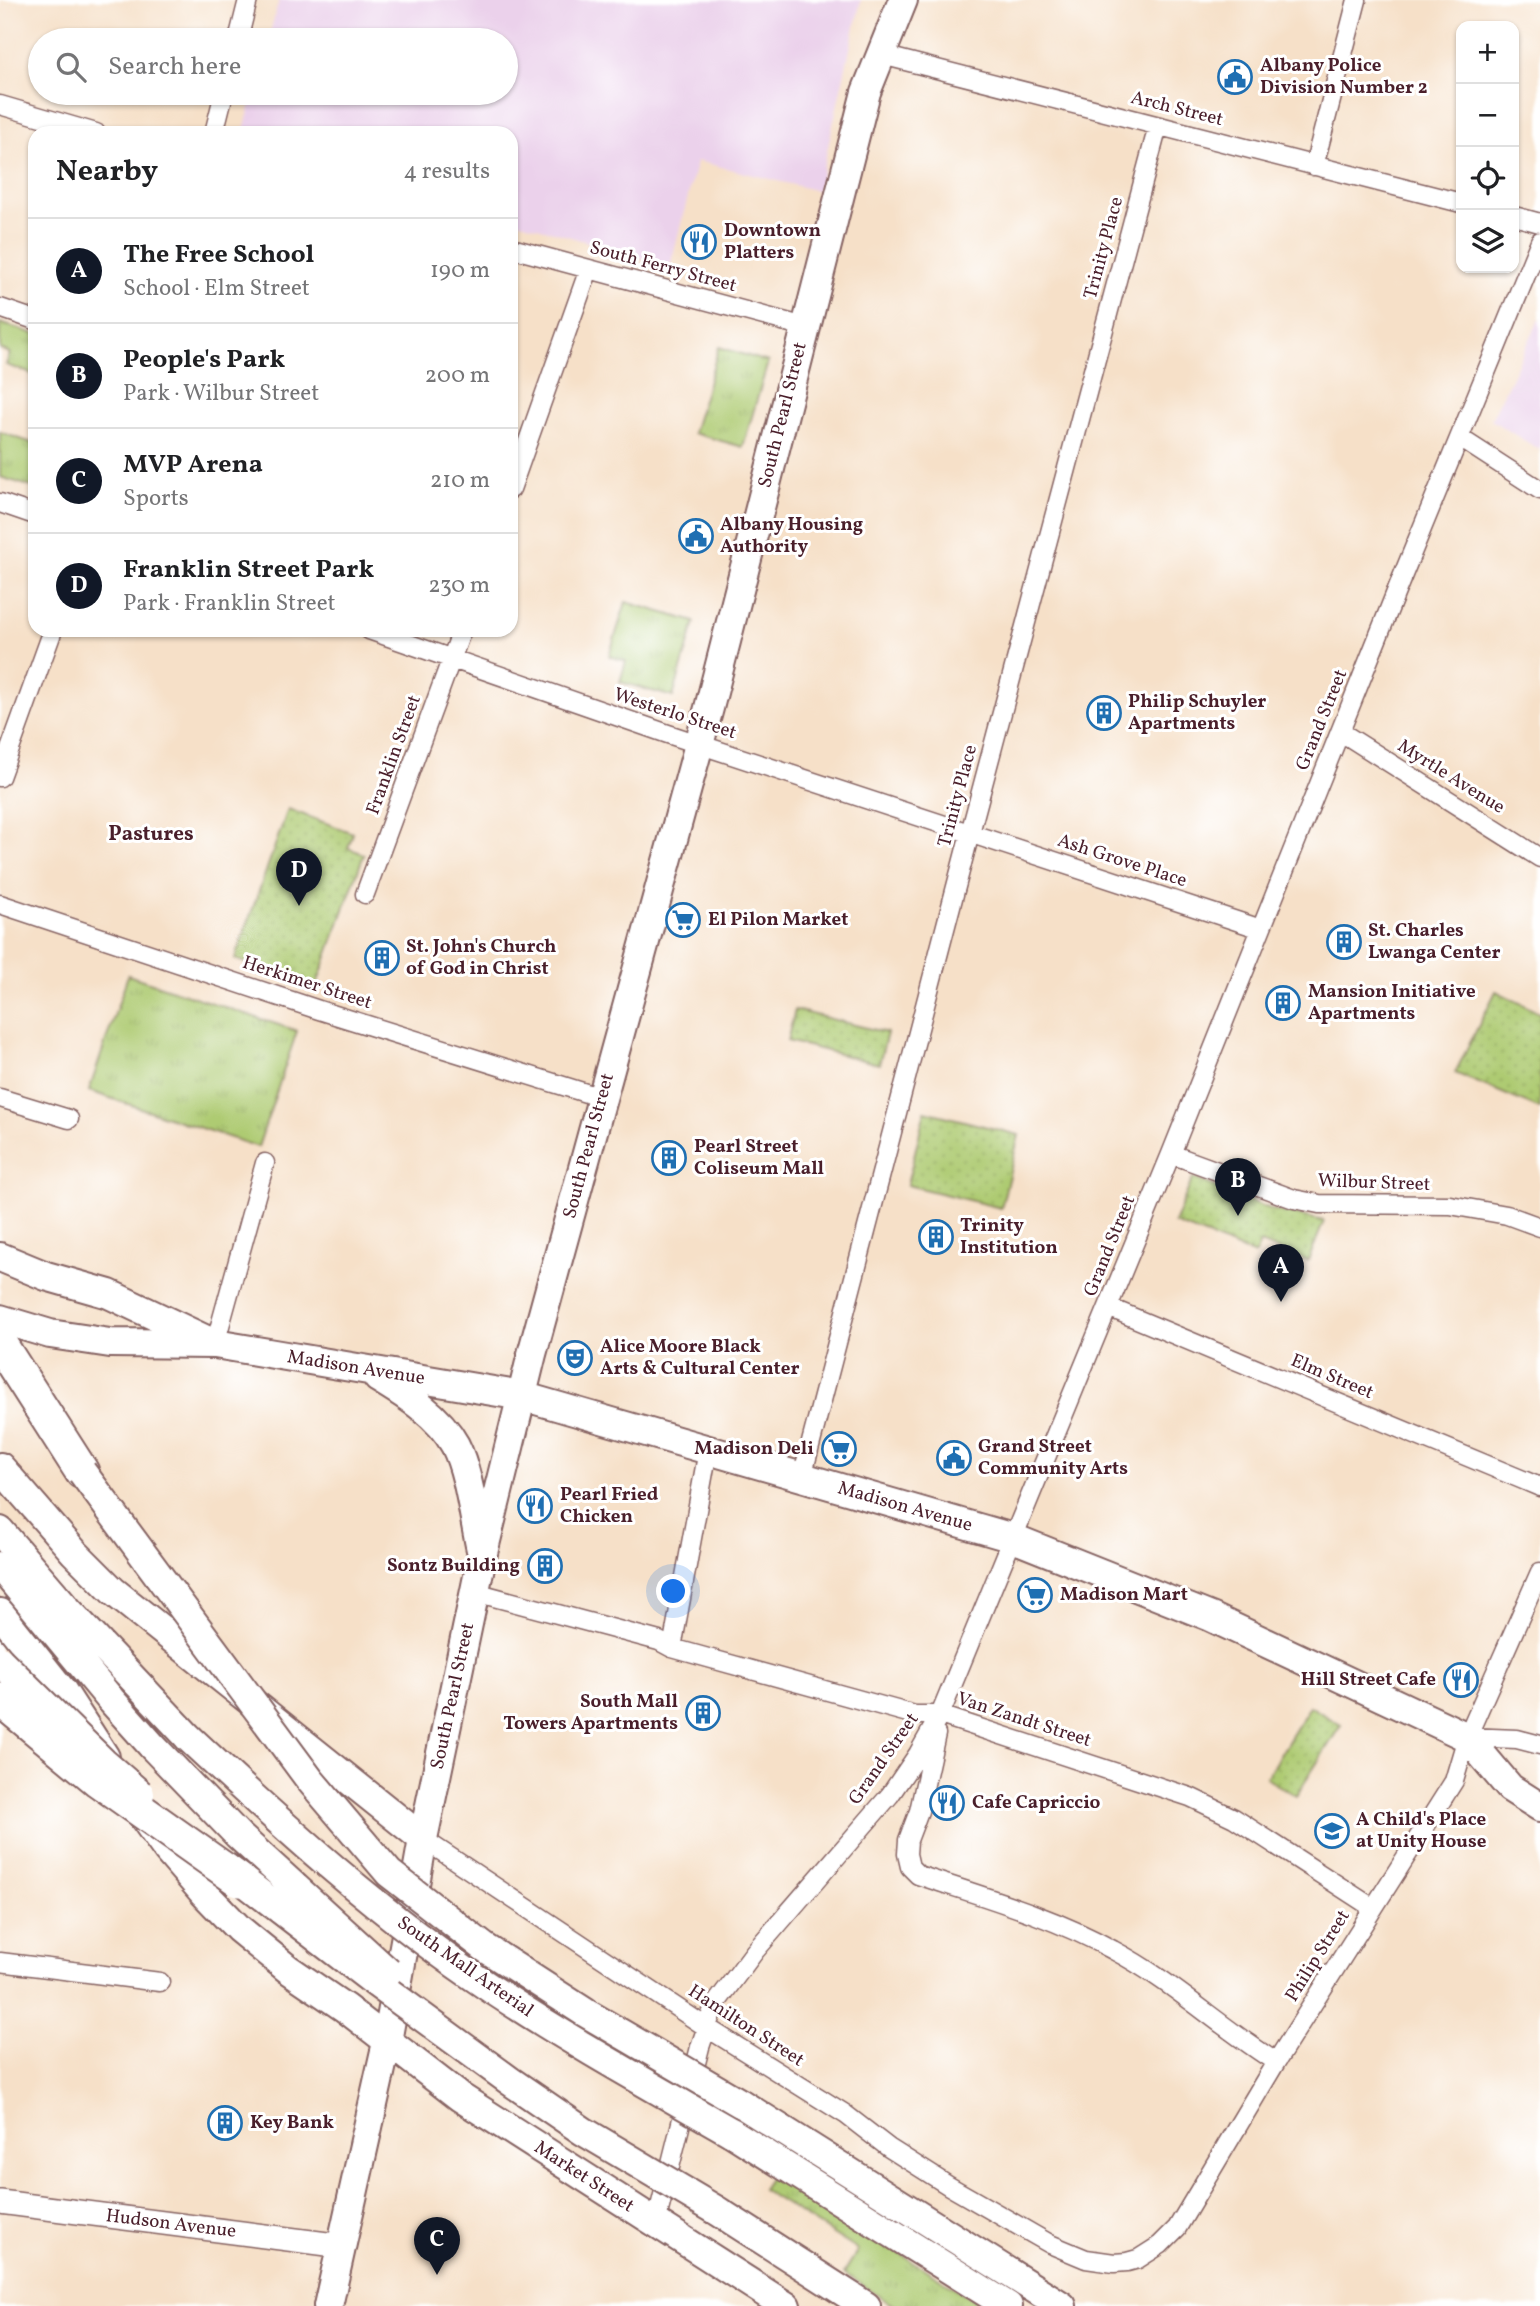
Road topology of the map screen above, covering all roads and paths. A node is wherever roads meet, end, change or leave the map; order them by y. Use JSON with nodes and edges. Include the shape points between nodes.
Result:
{"nodes":[{"id":1,"x":248,"y":0,"type":"edge"},
{"id":2,"x":903,"y":0,"type":"edge"},
{"id":3,"x":1356,"y":0,"type":"edge"},
{"id":4,"x":241,"y":28,"type":"edge"},
{"id":5,"x":882,"y":55,"type":"junction"},
{"id":6,"x":0,"y":105,"type":"edge"},
{"id":7,"x":221,"y":105,"type":"edge"},
{"id":8,"x":72,"y":126,"type":"edge"},
{"id":9,"x":216,"y":126,"type":"edge"},
{"id":10,"x":1158,"y":126,"type":"junction"},
{"id":11,"x":1314,"y":166,"type":"junction"},
{"id":12,"x":1456,"y":202,"type":"edge"},
{"id":13,"x":1519,"y":217,"type":"edge"},
{"id":14,"x":1540,"y":223,"type":"edge"},
{"id":15,"x":1540,"y":241,"type":"edge"},
{"id":16,"x":518,"y":250,"type":"edge"},
{"id":17,"x":589,"y":269,"type":"junction"},
{"id":18,"x":0,"y":308,"type":"edge"},
{"id":19,"x":28,"y":318,"type":"edge"},
{"id":20,"x":805,"y":327,"type":"junction"},
{"id":21,"x":1460,"y":438,"type":"junction"},
{"id":22,"x":518,"y":469,"type":"edge"},
{"id":23,"x":1540,"y":490,"type":"edge"},
{"id":24,"x":0,"y":503,"type":"edge"},
{"id":25,"x":28,"y":513,"type":"edge"},
{"id":26,"x":50,"y":637,"type":"edge"},
{"id":27,"x":388,"y":637,"type":"edge"},
{"id":28,"x":459,"y":637,"type":"edge"},
{"id":29,"x":451,"y":660,"type":"junction"},
{"id":30,"x":1341,"y":732,"type":"junction"},
{"id":31,"x":699,"y":744,"type":"junction"},
{"id":32,"x":0,"y":777,"type":"edge"},
{"id":33,"x":970,"y":833,"type":"junction"},
{"id":34,"x":1540,"y":858,"type":"edge"},
{"id":35,"x":365,"y":894,"type":"dead end"},
{"id":36,"x":0,"y":904,"type":"edge"},
{"id":37,"x":1261,"y":929,"type":"junction"},
{"id":38,"x":0,"y":1098,"type":"edge"},
{"id":39,"x":602,"y":1098,"type":"junction"},
{"id":40,"x":69,"y":1119,"type":"dead end"},
{"id":41,"x":1171,"y":1154,"type":"junction"},
{"id":42,"x":265,"y":1163,"type":"dead end"},
{"id":43,"x":1540,"y":1227,"type":"edge"},
{"id":44,"x":0,"y":1256,"type":"edge"},
{"id":45,"x":1108,"y":1307,"type":"junction"},
{"id":46,"x":0,"y":1319,"type":"edge"},
{"id":47,"x":0,"y":1344,"type":"edge"},
{"id":48,"x":215,"y":1344,"type":"junction"},
{"id":49,"x":0,"y":1366,"type":"edge"},
{"id":50,"x":363,"y":1370,"type":"junction"},
{"id":51,"x":522,"y":1396,"type":"junction"},
{"id":52,"x":708,"y":1450,"type":"junction"},
{"id":53,"x":0,"y":1467,"type":"edge"},
{"id":54,"x":82,"y":1472,"type":"junction"},
{"id":55,"x":802,"y":1477,"type":"junction"},
{"id":56,"x":1540,"y":1487,"type":"edge"},
{"id":57,"x":0,"y":1531,"type":"edge"},
{"id":58,"x":1013,"y":1538,"type":"junction"},
{"id":59,"x":482,"y":1557,"type":"junction"},
{"id":60,"x":0,"y":1566,"type":"edge"},
{"id":61,"x":1540,"y":1572,"type":"edge"},
{"id":62,"x":475,"y":1592,"type":"junction"},
{"id":63,"x":0,"y":1613,"type":"edge"},
{"id":64,"x":672,"y":1648,"type":"junction"},
{"id":65,"x":0,"y":1661,"type":"edge"},
{"id":66,"x":0,"y":1699,"type":"edge"},
{"id":67,"x":940,"y":1715,"type":"junction"},
{"id":68,"x":1467,"y":1737,"type":"junction"},
{"id":69,"x":1540,"y":1745,"type":"edge"},
{"id":70,"x":1540,"y":1807,"type":"edge"},
{"id":71,"x":423,"y":1839,"type":"junction"},
{"id":72,"x":239,"y":1880,"type":"junction"},
{"id":73,"x":1373,"y":1908,"type":"junction"},
{"id":74,"x":0,"y":1962,"type":"edge"},
{"id":75,"x":160,"y":1982,"type":"dead end"},
{"id":76,"x":706,"y":2027,"type":"junction"},
{"id":77,"x":387,"y":2042,"type":"junction"},
{"id":78,"x":1276,"y":2062,"type":"junction"},
{"id":79,"x":0,"y":2202,"type":"edge"},
{"id":80,"x":716,"y":2210,"type":"junction"},
{"id":81,"x":656,"y":2223,"type":"junction"},
{"id":82,"x":1050,"y":2244,"type":"joint"},
{"id":83,"x":342,"y":2245,"type":"junction"},
{"id":84,"x":328,"y":2306,"type":"edge"},
{"id":85,"x":786,"y":2306,"type":"edge"},
{"id":86,"x":866,"y":2306,"type":"edge"},
{"id":87,"x":1008,"y":2306,"type":"edge"},
{"id":88,"x":1062,"y":2306,"type":"edge"}],
"edges":[{"from":1,"to":4,"type":"street"},
{"from":2,"to":5,"type":"main road","name":"South Pearl Street"},
{"from":3,"to":11,"type":"street"},
{"from":5,"to":10,"type":"street","name":"Arch Street"},
{"from":5,"to":20,"type":"main road","name":"South Pearl Street","via":[[866,92]]},
{"from":6,"to":8,"type":"street"},
{"from":7,"to":9,"type":"street"},
{"from":10,"to":11,"type":"street","name":"Arch Street"},
{"from":10,"to":33,"type":"street","name":"Trinity Place"},
{"from":11,"to":12,"type":"street","name":"Arch Street"},
{"from":13,"to":14,"type":"street"},
{"from":15,"to":21,"type":"street","name":"Grand Street"},
{"from":16,"to":17,"type":"street","name":"South Ferry Street"},
{"from":17,"to":20,"type":"street","name":"South Ferry Street"},
{"from":17,"to":22,"type":"street"},
{"from":18,"to":19,"type":"street"},
{"from":20,"to":31,"type":"main road","name":"South Pearl Street"},
{"from":21,"to":23,"type":"street"},
{"from":21,"to":30,"type":"street","name":"Grand Street"},
{"from":24,"to":25,"type":"street"},
{"from":26,"to":32,"type":"street"},
{"from":27,"to":29,"type":"street","name":"Westerlo Street"},
{"from":28,"to":29,"type":"street","name":"Franklin Street"},
{"from":29,"to":31,"type":"street","name":"Westerlo Street"},
{"from":29,"to":35,"type":"street","name":"Franklin Street"},
{"from":30,"to":34,"type":"street","name":"Myrtle Avenue"},
{"from":30,"to":37,"type":"street","name":"Grand Street"},
{"from":31,"to":33,"type":"street","name":"Westerlo Street"},
{"from":31,"to":39,"type":"main road","name":"South Pearl Street"},
{"from":33,"to":37,"type":"street","name":"Ash Grove Place"},
{"from":33,"to":55,"type":"street","name":"Trinity Place"},
{"from":36,"to":39,"type":"street","name":"Herkimer Street"},
{"from":37,"to":41,"type":"street","name":"Grand Street"},
{"from":38,"to":40,"type":"street"},
{"from":39,"to":51,"type":"main road","name":"South Pearl Street"},
{"from":41,"to":43,"type":"street","name":"Wilbur Street","via":[[1307,1202],[1450,1205],[1507,1215]]},
{"from":41,"to":45,"type":"street","name":"Grand Street"},
{"from":42,"to":48,"type":"street"},
{"from":44,"to":48,"type":"main road","name":"Madison Avenue","via":[[46,1276],[109,1294]]},
{"from":45,"to":56,"type":"street","name":"Elm Street"},
{"from":45,"to":58,"type":"street","name":"Grand Street"},
{"from":46,"to":48,"type":"main road","name":"Madison Avenue","via":[[50,1334],[110,1343]]},
{"from":47,"to":54,"type":"highway"},
{"from":48,"to":50,"type":"main road","name":"Madison Avenue"},
{"from":49,"to":54,"type":"main road"},
{"from":50,"to":51,"type":"main road","name":"Madison Avenue"},
{"from":50,"to":59,"type":"main road","via":[[414,1400],[447,1433],[462,1464]]},
{"from":51,"to":52,"type":"main road","name":"Madison Avenue"},
{"from":51,"to":59,"type":"main road","name":"South Pearl Street"},
{"from":52,"to":55,"type":"main road","name":"Madison Avenue"},
{"from":52,"to":64,"type":"street"},
{"from":53,"to":71,"type":"main road","via":[[113,1591]]},
{"from":54,"to":88,"type":"main road","bridge":true,"via":[[310,1780],[389,1873],[484,1947]]},
{"from":55,"to":58,"type":"main road","name":"Madison Avenue"},
{"from":57,"to":87,"type":"main road","name":"South Mall Arterial","bridge":true,"via":[[189,1738],[370,1899],[552,2028],[731,2132]]},
{"from":58,"to":67,"type":"street","name":"Grand Street"},
{"from":58,"to":68,"type":"main road","name":"Madison Avenue","via":[[1211,1617]]},
{"from":59,"to":62,"type":"main road","name":"South Pearl Street"},
{"from":60,"to":80,"type":"main road","bridge":true,"via":[[111,1700],[202,1800],[399,1982],[456,2028]]},
{"from":61,"to":68,"type":"street","name":"Philip Street"},
{"from":62,"to":64,"type":"street","name":"Van Zandt Street"},
{"from":62,"to":71,"type":"main road","name":"South Pearl Street"},
{"from":63,"to":77,"type":"main road","name":"Market Street","bridge":true,"via":[[63,1692],[167,1850],[204,1893],[288,1969]]},
{"from":64,"to":67,"type":"street","name":"Van Zandt Street","via":[[915,1715]]},
{"from":65,"to":72,"type":"main road","bridge":true,"via":[[103,1762]]},
{"from":66,"to":72,"type":"highway","bridge":true,"via":[[98,1780]]},
{"from":67,"to":73,"type":"street","name":"Van Zandt Street","via":[[1190,1797],[1242,1823]]},
{"from":67,"to":76,"type":"street","name":"Grand Street","via":[[890,1795],[755,1951],[714,2006]]},
{"from":67,"to":78,"type":"street","via":[[908,1840],[910,1867],[918,1875],[1040,1916],[1116,1951]]},
{"from":68,"to":69,"type":"street","via":[[1517,1738]]},
{"from":68,"to":70,"type":"main road","name":"Madison Avenue","via":[[1510,1788]]},
{"from":68,"to":73,"type":"street","name":"Philip Street","via":[[1454,1781]]},
{"from":71,"to":76,"type":"street","name":"Hamilton Street"},
{"from":71,"to":77,"type":"main road","name":"South Pearl Street"},
{"from":72,"to":80,"type":"main road","bridge":true,"via":[[510,2081],[583,2131]]},
{"from":73,"to":78,"type":"street","name":"Philip Street"},
{"from":74,"to":75,"type":"street"},
{"from":76,"to":81,"type":"street","name":"Grand Street"},
{"from":76,"to":82,"type":"street","name":"Hamilton Street","via":[[949,2186]]},
{"from":77,"to":81,"type":"main road","name":"Market Street","via":[[460,2097]]},
{"from":77,"to":83,"type":"main road","name":"South Pearl Street"},
{"from":78,"to":82,"type":"street","name":"Philip Street","via":[[1177,2228],[1160,2245],[1138,2259],[1114,2263],[1086,2259]]},
{"from":79,"to":83,"type":"street","name":"Hudson Avenue"},
{"from":80,"to":86,"type":"main road"},
{"from":81,"to":85,"type":"main road","name":"Market Street"},
{"from":83,"to":84,"type":"main road","name":"South Pearl Street"}]}
